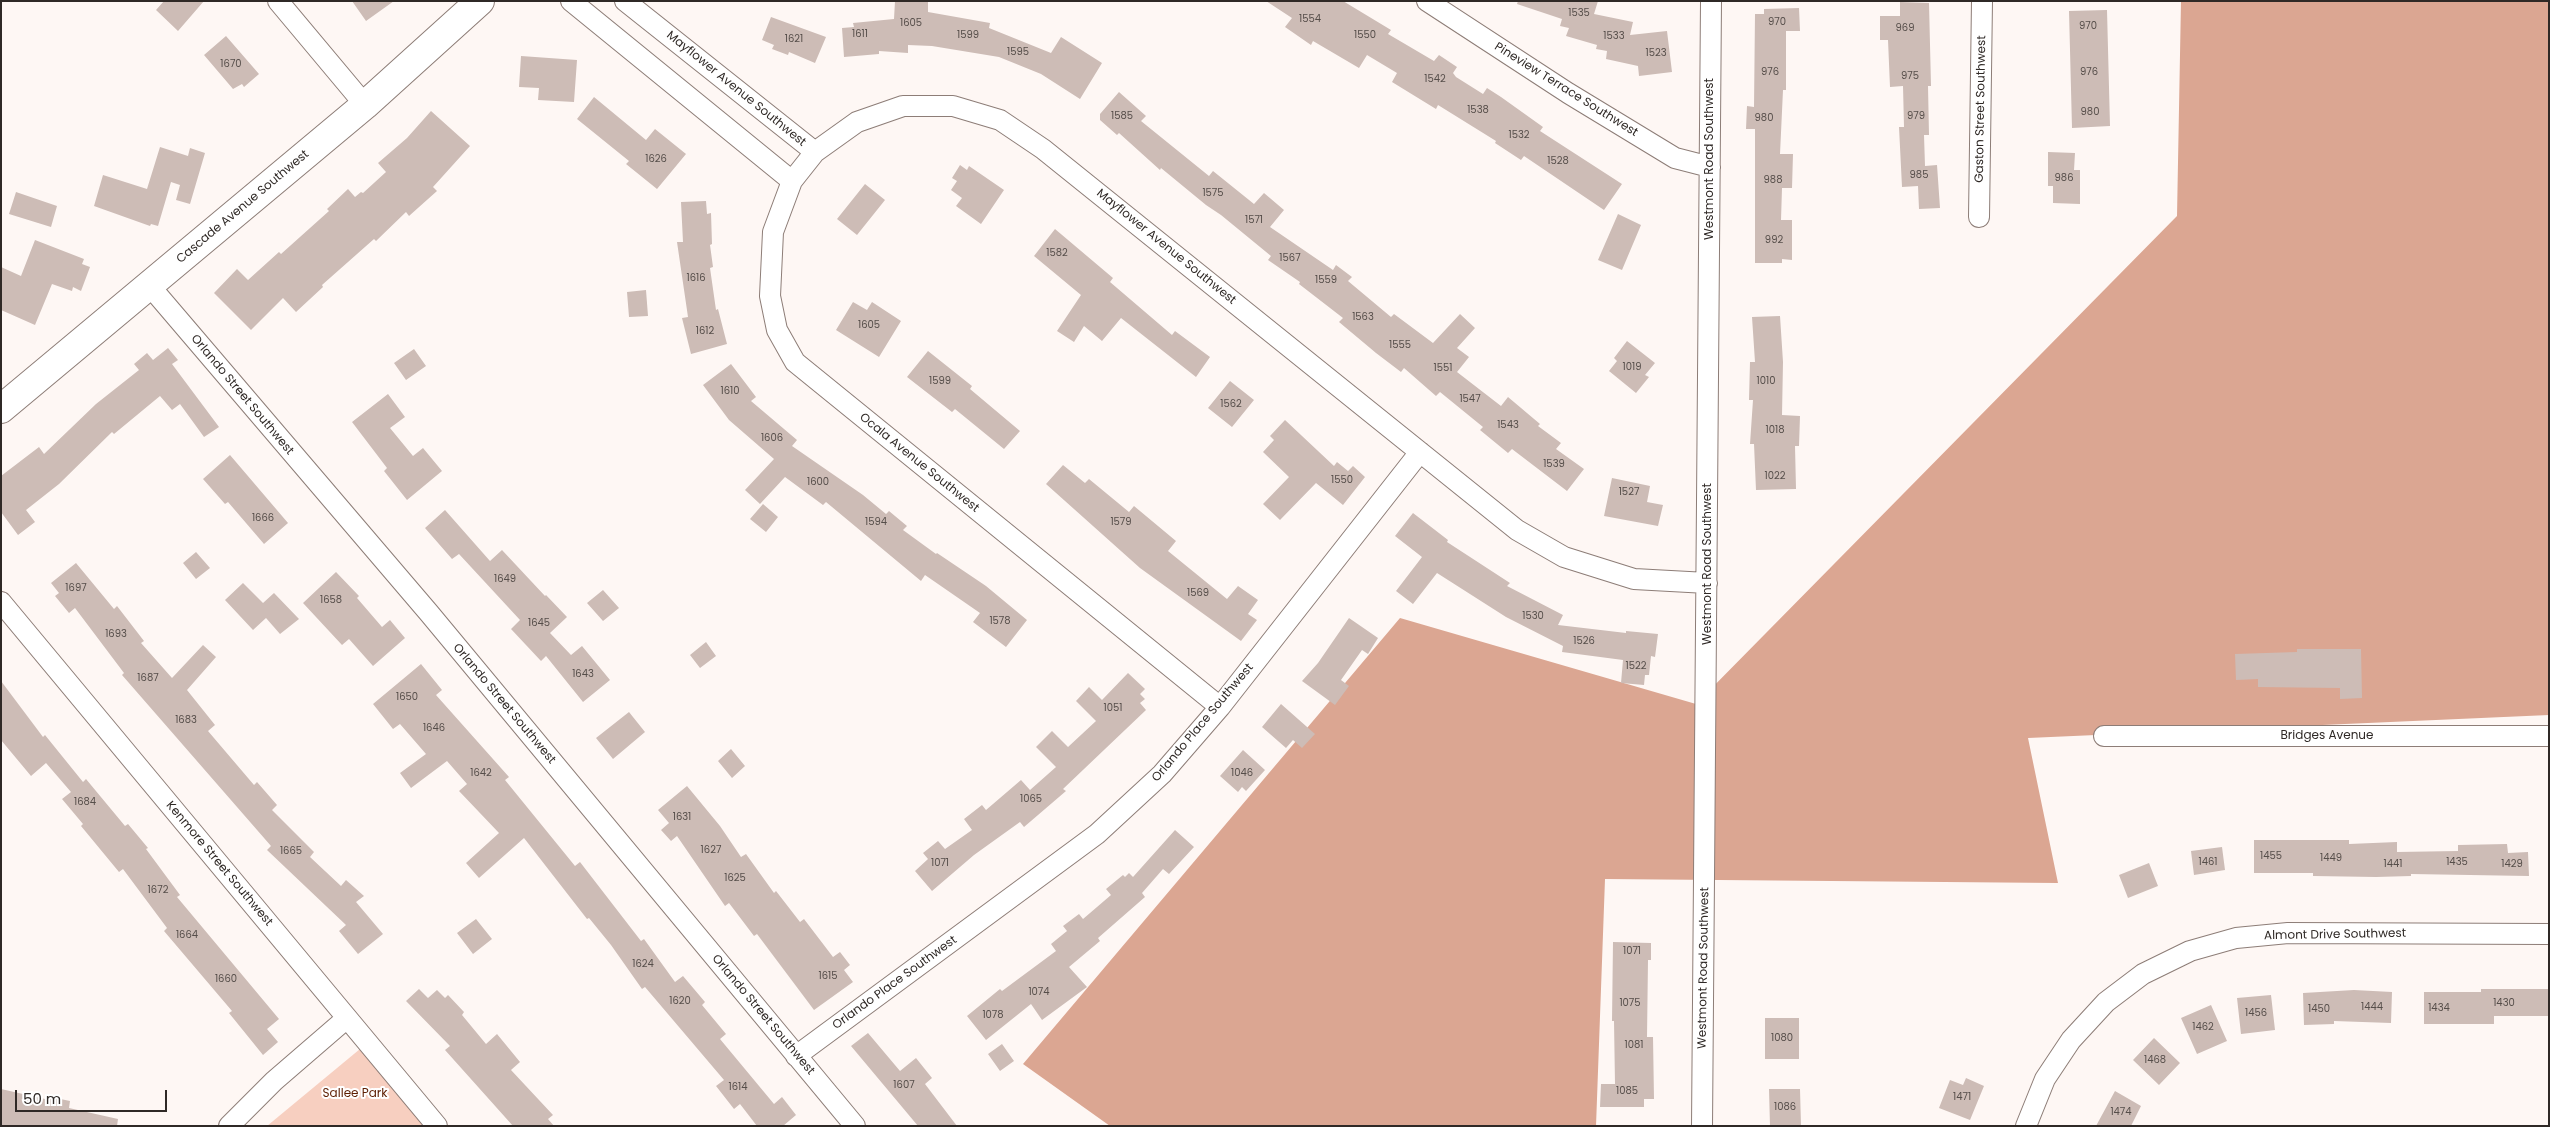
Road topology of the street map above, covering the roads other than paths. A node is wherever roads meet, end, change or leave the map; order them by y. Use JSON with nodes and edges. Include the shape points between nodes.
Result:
{"nodes":[{"id":1,"x":278,"y":1,"type":"edge"},
{"id":2,"x":480,"y":1,"type":"edge"},
{"id":3,"x":571,"y":1,"type":"edge"},
{"id":4,"x":625,"y":1,"type":"edge"},
{"id":5,"x":1427,"y":1,"type":"edge"},
{"id":6,"x":1711,"y":1,"type":"edge"},
{"id":7,"x":1982,"y":1,"type":"edge"},
{"id":8,"x":365,"y":105,"type":"junction"},
{"id":9,"x":815,"y":152,"type":"junction"},
{"id":10,"x":1710,"y":167,"type":"junction"},
{"id":11,"x":792,"y":181,"type":"junction"},
{"id":12,"x":1979,"y":217,"type":"dead end"},
{"id":13,"x":149,"y":285,"type":"junction"},
{"id":14,"x":4,"y":402,"type":"edge"},
{"id":15,"x":1420,"y":452,"type":"junction"},
{"id":16,"x":1707,"y":583,"type":"junction"},
{"id":17,"x":1,"y":602,"type":"edge"},
{"id":18,"x":1220,"y":707,"type":"junction"},
{"id":19,"x":2104,"y":736,"type":"dead end"},
{"id":20,"x":2549,"y":736,"type":"edge"},
{"id":21,"x":2549,"y":934,"type":"edge"},
{"id":22,"x":348,"y":1018,"type":"junction"},
{"id":23,"x":796,"y":1056,"type":"junction"},
{"id":24,"x":229,"y":1126,"type":"edge"},
{"id":25,"x":437,"y":1126,"type":"edge"},
{"id":26,"x":855,"y":1126,"type":"edge"},
{"id":27,"x":1702,"y":1126,"type":"edge"},
{"id":28,"x":2026,"y":1126,"type":"edge"}],
"edges":[{"from":1,"to":8,"type":"street"},
{"from":2,"to":8,"type":"main road","name":"Cascade Avenue Southwest"},
{"from":3,"to":11,"type":"street"},
{"from":4,"to":9,"type":"street","name":"Mayflower Avenue Southwest"},
{"from":5,"to":10,"type":"street","name":"Pineview Terrace Southwest","via":[[1568,93],[1676,158]]},
{"from":6,"to":10,"type":"street","name":"Westmont Road Southwest"},
{"from":7,"to":12,"type":"street","name":"Gaston Street Southwest"},
{"from":8,"to":13,"type":"main road","name":"Cascade Avenue Southwest"},
{"from":9,"to":11,"type":"street","name":"Ocala Avenue Southwest"},
{"from":9,"to":15,"type":"street","name":"Mayflower Avenue Southwest","via":[[856,122],[903,106],[953,106],[1000,120],[1043,149]]},
{"from":10,"to":16,"type":"street","name":"Westmont Road Southwest"},
{"from":11,"to":18,"type":"street","name":"Ocala Avenue Southwest","via":[[773,232],[770,296],[777,330],[795,362]]},
{"from":13,"to":14,"type":"main road","name":"Cascade Avenue Southwest"},
{"from":13,"to":23,"type":"street","name":"Orlando Street Southwest","via":[[429,613]]},
{"from":15,"to":16,"type":"street","name":"Mayflower Avenue Southwest","via":[[1517,530],[1564,557],[1634,579]]},
{"from":15,"to":18,"type":"street","name":"Orlando Place Southwest"},
{"from":16,"to":27,"type":"street","name":"Westmont Road Southwest"},
{"from":17,"to":22,"type":"street","name":"Kenmore Street Southwest"},
{"from":18,"to":23,"type":"street","name":"Orlando Place Southwest","via":[[1162,774],[1097,834]]},
{"from":19,"to":20,"type":"street","name":"Bridges Avenue"},
{"from":21,"to":28,"type":"street","name":"Almont Drive Southwest","via":[[2288,933],[2236,938],[2190,951],[2143,974],[2106,1002],[2066,1047],[2046,1079]]},
{"from":22,"to":24,"type":"street","via":[[274,1081]]},
{"from":22,"to":25,"type":"street","name":"Kenmore Street Southwest"},
{"from":23,"to":26,"type":"street","name":"Orlando Street Southwest"}]}
